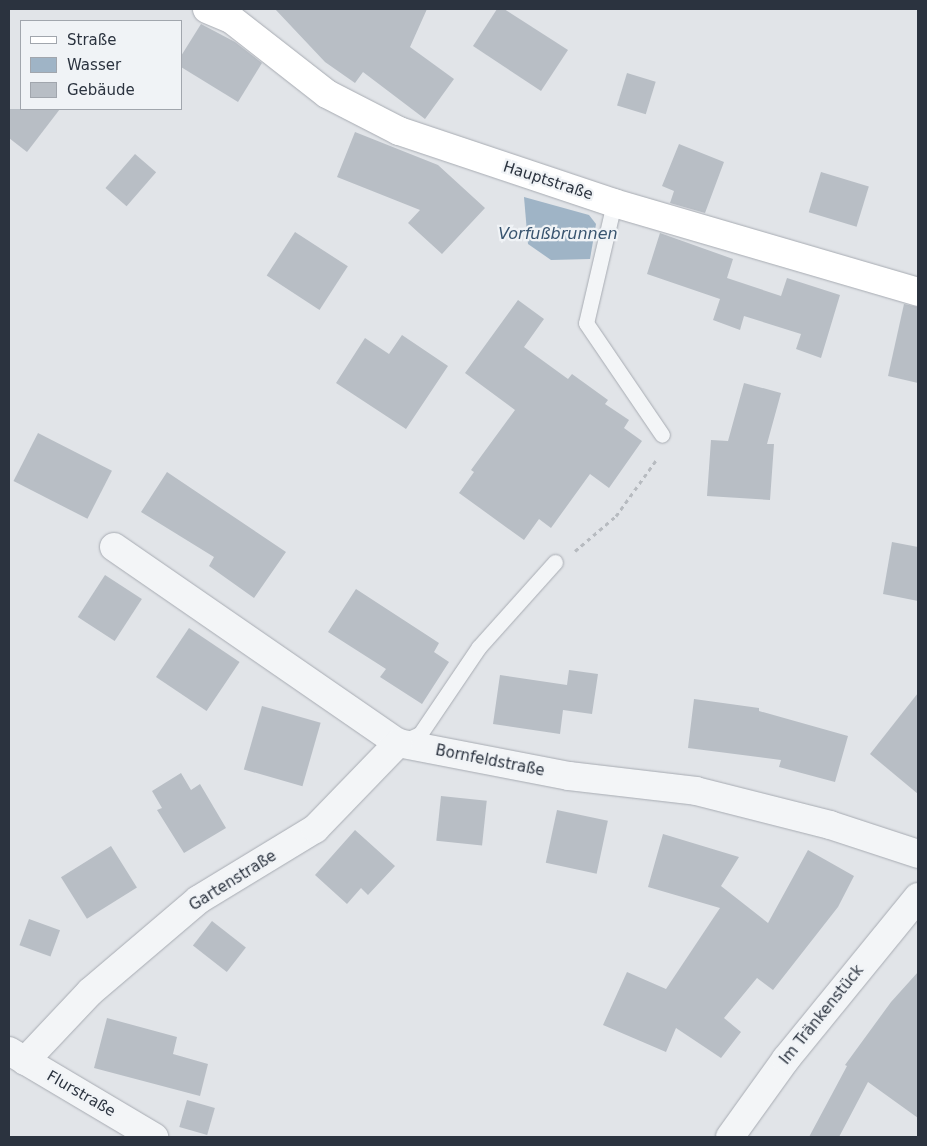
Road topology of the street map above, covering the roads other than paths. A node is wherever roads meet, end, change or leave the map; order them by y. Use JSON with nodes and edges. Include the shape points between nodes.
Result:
{"nodes":[{"id":1,"x":207,"y":9,"type":"edge"},
{"id":2,"x":614,"y":203,"type":"junction"},
{"id":3,"x":918,"y":292,"type":"edge"},
{"id":4,"x":662,"y":435,"type":"road end"},
{"id":5,"x":114,"y":547,"type":"dead end"},
{"id":6,"x":555,"y":562,"type":"road end"},
{"id":7,"x":398,"y":743,"type":"junction"},
{"id":8,"x":918,"y":854,"type":"edge"},
{"id":9,"x":918,"y":897,"type":"edge"},
{"id":10,"x":17,"y":1056,"type":"edge"},
{"id":11,"x":154,"y":1137,"type":"edge"},
{"id":12,"x":730,"y":1137,"type":"edge"}],
"edges":[{"from":1,"to":2,"type":"main road","name":"Hauptstraße","via":[[231,19],[327,94],[399,131]]},
{"from":2,"to":3,"type":"main road","name":"Hauptstraße"},
{"from":2,"to":4,"type":"lane","via":[[586,323]]},
{"from":5,"to":7,"type":"street","name":"Bornfeldstraße"},
{"from":6,"to":7,"type":"lane","via":[[479,647],[420,734]]},
{"from":7,"to":8,"type":"street","name":"Bornfeldstraße","via":[[569,776],[696,791],[830,825]]},
{"from":7,"to":10,"type":"street","name":"Gartenstraße","via":[[315,829],[198,900]]},
{"from":9,"to":12,"type":"street","name":"Im Tränkenstück","via":[[786,1059]]},
{"from":10,"to":11,"type":"street","name":"Flurstraße"}]}
